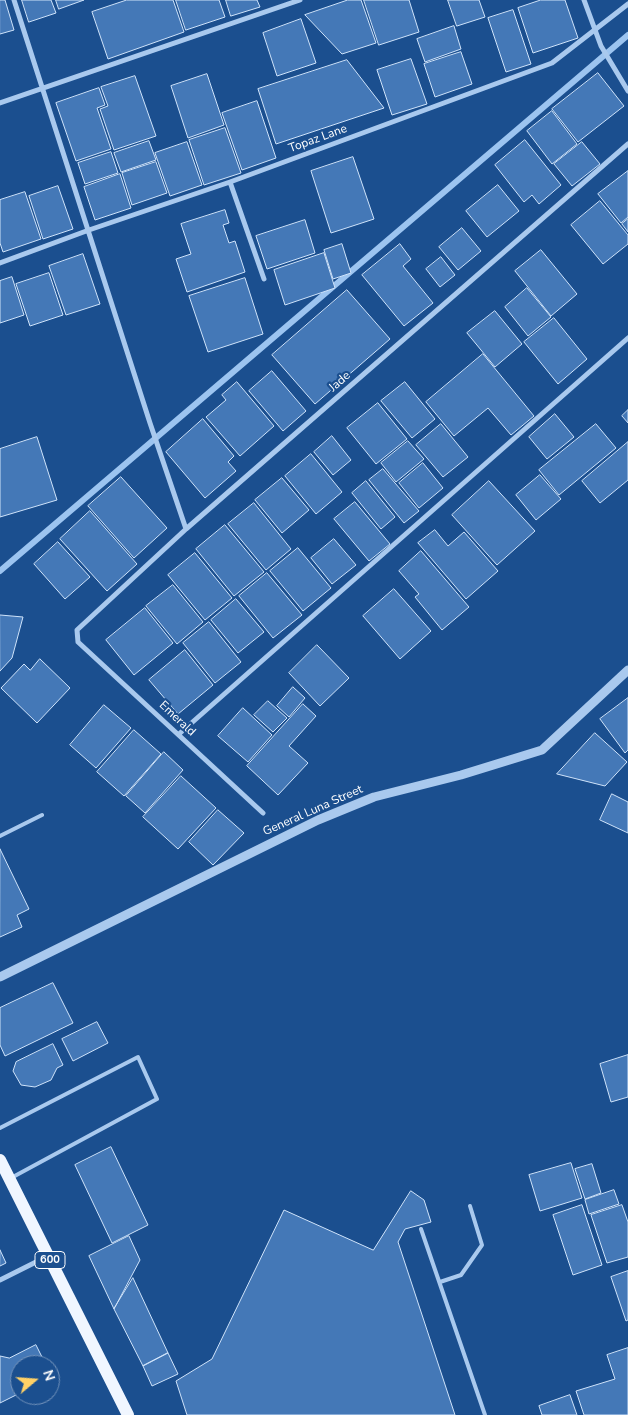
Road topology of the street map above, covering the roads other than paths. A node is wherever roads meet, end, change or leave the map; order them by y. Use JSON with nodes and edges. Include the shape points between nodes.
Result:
{"nodes":[{"id":1,"x":14,"y":0,"type":"edge"},
{"id":2,"x":300,"y":0,"type":"edge"},
{"id":3,"x":584,"y":0,"type":"edge"},
{"id":4,"x":628,"y":4,"type":"edge"},
{"id":5,"x":595,"y":30,"type":"junction"},
{"id":6,"x":41,"y":89,"type":"junction"},
{"id":7,"x":628,"y":91,"type":"edge"},
{"id":8,"x":0,"y":103,"type":"edge"},
{"id":9,"x":628,"y":144,"type":"edge"},
{"id":10,"x":230,"y":182,"type":"junction"},
{"id":11,"x":89,"y":230,"type":"junction"},
{"id":12,"x":0,"y":263,"type":"edge"},
{"id":13,"x":264,"y":279,"type":"dead end"},
{"id":14,"x":628,"y":338,"type":"edge"},
{"id":15,"x":186,"y":529,"type":"junction"},
{"id":16,"x":78,"y":642,"type":"joint"},
{"id":17,"x":628,"y":670,"type":"edge"},
{"id":18,"x":179,"y":734,"type":"junction"},
{"id":19,"x":262,"y":813,"type":"dead end"},
{"id":20,"x":42,"y":815,"type":"dead end"},
{"id":21,"x":0,"y":836,"type":"edge"},
{"id":22,"x":0,"y":977,"type":"edge"},
{"id":23,"x":0,"y":1128,"type":"edge"},
{"id":24,"x":0,"y":1160,"type":"edge"},
{"id":25,"x":9,"y":1179,"type":"junction"},
{"id":26,"x":470,"y":1206,"type":"dead end"},
{"id":27,"x":421,"y":1229,"type":"dead end"},
{"id":28,"x":48,"y":1256,"type":"junction"},
{"id":29,"x":0,"y":1280,"type":"edge"},
{"id":30,"x":440,"y":1282,"type":"junction"},
{"id":31,"x":128,"y":1415,"type":"edge"},
{"id":32,"x":485,"y":1415,"type":"edge"}],
"edges":[{"from":1,"to":6,"type":"street"},
{"from":2,"to":6,"type":"street"},
{"from":3,"to":5,"type":"street"},
{"from":4,"to":5,"type":"street","name":"Topaz Lane"},
{"from":5,"to":7,"type":"street"},
{"from":5,"to":10,"type":"street","name":"Topaz Lane","via":[[552,63]]},
{"from":6,"to":8,"type":"street"},
{"from":6,"to":11,"type":"street"},
{"from":9,"to":15,"type":"street","name":"Jade"},
{"from":10,"to":11,"type":"street","name":"Topaz Lane"},
{"from":10,"to":13,"type":"street"},
{"from":11,"to":12,"type":"street","name":"Topaz Lane"},
{"from":11,"to":15,"type":"street"},
{"from":14,"to":18,"type":"street"},
{"from":15,"to":16,"type":"street","name":"Jade","via":[[77,630]]},
{"from":16,"to":18,"type":"street","name":"Emerald"},
{"from":17,"to":22,"type":"street","name":"General Luna Street","via":[[542,750],[374,797],[326,817]]},
{"from":18,"to":19,"type":"street","name":"Emerald"},
{"from":20,"to":21,"type":"lane"},
{"from":23,"to":25,"type":"lane","via":[[138,1057],[157,1099]]},
{"from":24,"to":25,"type":"main road","number":"600"},
{"from":25,"to":28,"type":"main road","number":"600"},
{"from":26,"to":30,"type":"lane","via":[[482,1245],[461,1275]]},
{"from":27,"to":30,"type":"lane"},
{"from":28,"to":29,"type":"street"},
{"from":28,"to":31,"type":"main road","number":"600"},
{"from":30,"to":32,"type":"lane"}]}
